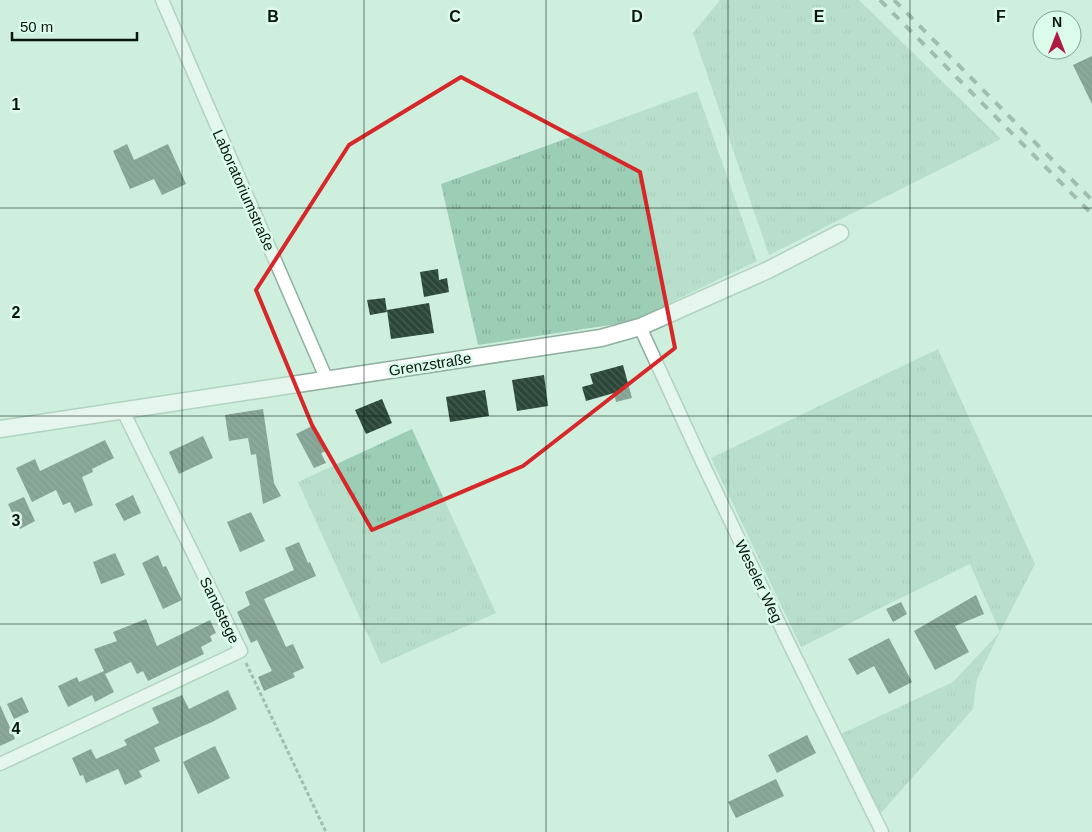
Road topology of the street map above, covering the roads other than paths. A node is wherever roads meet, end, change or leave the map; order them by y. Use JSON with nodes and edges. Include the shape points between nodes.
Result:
{"nodes":[{"id":1,"x":162,"y":0,"type":"edge"},
{"id":2,"x":840,"y":233,"type":"dead end"},
{"id":3,"x":640,"y":327,"type":"junction"},
{"id":4,"x":327,"y":380,"type":"junction"},
{"id":5,"x":123,"y":411,"type":"junction"},
{"id":6,"x":0,"y":429,"type":"edge"},
{"id":7,"x":0,"y":764,"type":"edge"},
{"id":8,"x":882,"y":832,"type":"edge"}],
"edges":[{"from":1,"to":4,"type":"street","name":"Laboratoriumstraße"},
{"from":2,"to":3,"type":"street","name":"Grenzstraße","via":[[768,270]]},
{"from":3,"to":4,"type":"street","name":"Grenzstraße","via":[[601,338]]},
{"from":3,"to":8,"type":"street","name":"Weseler Weg","via":[[792,650]]},
{"from":4,"to":5,"type":"street","name":"Grenzstraße"},
{"from":5,"to":6,"type":"street","name":"Grenzstraße"},
{"from":5,"to":7,"type":"street","name":"Sandstege","via":[[241,651]]}]}
